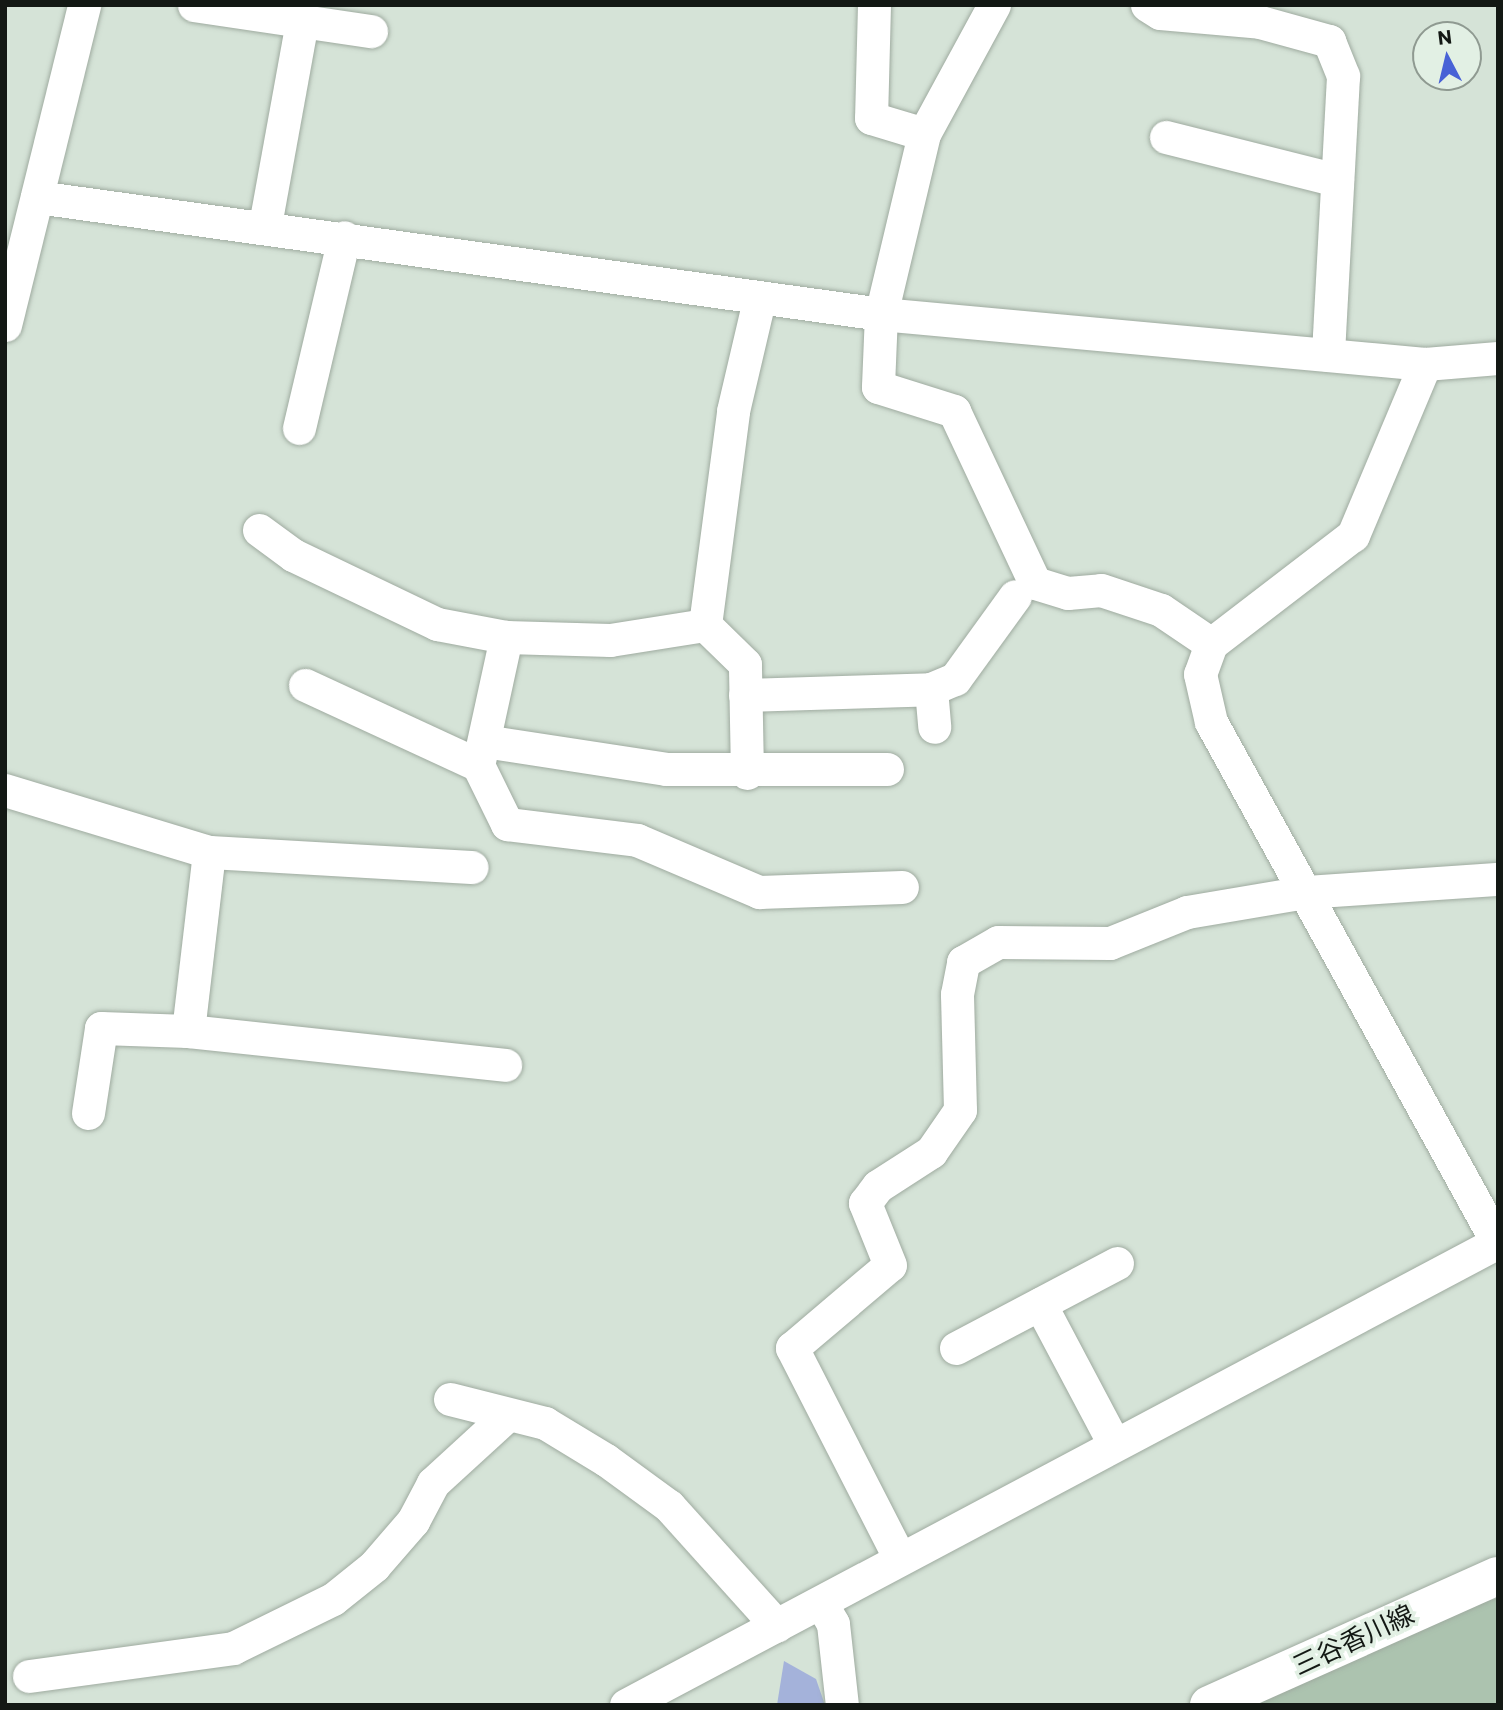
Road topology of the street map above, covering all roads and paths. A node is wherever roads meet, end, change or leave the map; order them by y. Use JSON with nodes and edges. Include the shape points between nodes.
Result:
{"nodes":[{"id":1,"x":84,"y":5,"type":"edge"},
{"id":2,"x":194,"y":5,"type":"edge"},
{"id":3,"x":874,"y":5,"type":"edge"},
{"id":4,"x":994,"y":5,"type":"edge"},
{"id":5,"x":1147,"y":5,"type":"edge"},
{"id":6,"x":1267,"y":14,"type":"edge"},
{"id":7,"x":302,"y":21,"type":"junction"},
{"id":8,"x":371,"y":32,"type":"dead end"},
{"id":9,"x":924,"y":134,"type":"junction"},
{"id":10,"x":1166,"y":137,"type":"dead end"},
{"id":11,"x":1337,"y":180,"type":"junction"},
{"id":12,"x":37,"y":197,"type":"junction"},
{"id":13,"x":265,"y":225,"type":"junction"},
{"id":14,"x":344,"y":237,"type":"junction"},
{"id":15,"x":759,"y":300,"type":"junction"},
{"id":16,"x":881,"y":314,"type":"junction"},
{"id":17,"x":5,"y":325,"type":"edge"},
{"id":18,"x":1328,"y":355,"type":"junction"},
{"id":19,"x":1498,"y":358,"type":"edge"},
{"id":20,"x":1425,"y":364,"type":"junction"},
{"id":21,"x":299,"y":428,"type":"dead end"},
{"id":22,"x":259,"y":530,"type":"dead end"},
{"id":23,"x":1015,"y":596,"type":"dead end"},
{"id":24,"x":705,"y":625,"type":"junction"},
{"id":25,"x":506,"y":637,"type":"junction"},
{"id":26,"x":1211,"y":644,"type":"junction"},
{"id":27,"x":304,"y":685,"type":"dead end"},
{"id":28,"x":930,"y":689,"type":"junction"},
{"id":29,"x":745,"y":695,"type":"junction"},
{"id":30,"x":934,"y":727,"type":"dead end"},
{"id":31,"x":481,"y":753,"type":"junction"},
{"id":32,"x":887,"y":769,"type":"dead end"},
{"id":33,"x":747,"y":773,"type":"junction"},
{"id":34,"x":5,"y":790,"type":"edge"},
{"id":35,"x":209,"y":852,"type":"junction"},
{"id":36,"x":472,"y":867,"type":"dead end"},
{"id":37,"x":1498,"y":879,"type":"edge"},
{"id":38,"x":902,"y":887,"type":"dead end"},
{"id":39,"x":1305,"y":892,"type":"junction"},
{"id":40,"x":188,"y":1031,"type":"junction"},
{"id":41,"x":505,"y":1065,"type":"dead end"},
{"id":42,"x":88,"y":1113,"type":"dead end"},
{"id":43,"x":1497,"y":1242,"type":"edge"},
{"id":44,"x":1117,"y":1263,"type":"dead end"},
{"id":45,"x":1040,"y":1304,"type":"junction"},
{"id":46,"x":956,"y":1348,"type":"dead end"},
{"id":47,"x":450,"y":1399,"type":"dead end"},
{"id":48,"x":506,"y":1416,"type":"junction"},
{"id":49,"x":1114,"y":1444,"type":"junction"},
{"id":50,"x":900,"y":1557,"type":"junction"},
{"id":51,"x":1498,"y":1576,"type":"edge"},
{"id":52,"x":821,"y":1603,"type":"junction"},
{"id":53,"x":776,"y":1626,"type":"junction"},
{"id":54,"x":29,"y":1676,"type":"dead end"},
{"id":55,"x":626,"y":1705,"type":"edge"},
{"id":56,"x":842,"y":1705,"type":"edge"},
{"id":57,"x":1209,"y":1705,"type":"edge"}],
"edges":[{"from":1,"to":12,"type":"street"},
{"from":2,"to":7,"type":"street"},
{"from":3,"to":9,"type":"street","via":[[871,118]]},
{"from":4,"to":9,"type":"street"},
{"from":5,"to":6,"type":"street","via":[[1160,13]]},
{"from":6,"to":11,"type":"street","via":[[1329,41],[1343,76]]},
{"from":7,"to":8,"type":"street"},
{"from":7,"to":13,"type":"street"},
{"from":9,"to":16,"type":"street"},
{"from":10,"to":11,"type":"street"},
{"from":11,"to":18,"type":"street"},
{"from":12,"to":13,"type":"street"},
{"from":12,"to":17,"type":"street"},
{"from":13,"to":14,"type":"street"},
{"from":14,"to":15,"type":"street"},
{"from":14,"to":21,"type":"street"},
{"from":15,"to":16,"type":"street"},
{"from":15,"to":24,"type":"street","via":[[733,411]]},
{"from":16,"to":18,"type":"street"},
{"from":16,"to":26,"type":"street","via":[[878,387],[954,411],[1035,583],[1068,593],[1101,590],[1161,610]]},
{"from":18,"to":20,"type":"street"},
{"from":19,"to":20,"type":"street"},
{"from":20,"to":26,"type":"street","via":[[1353,535]]},
{"from":22,"to":25,"type":"street","via":[[293,555],[437,624]]},
{"from":23,"to":28,"type":"street","via":[[955,679]]},
{"from":24,"to":25,"type":"street","via":[[610,640]]},
{"from":24,"to":29,"type":"street","via":[[745,664]]},
{"from":25,"to":31,"type":"street"},
{"from":26,"to":39,"type":"street","via":[[1200,674],[1211,722]]},
{"from":27,"to":31,"type":"street"},
{"from":28,"to":29,"type":"street"},
{"from":28,"to":30,"type":"street"},
{"from":29,"to":33,"type":"street"},
{"from":31,"to":33,"type":"street"},
{"from":31,"to":38,"type":"street","via":[[507,824],[637,840],[759,892]]},
{"from":32,"to":33,"type":"street"},
{"from":34,"to":35,"type":"street"},
{"from":35,"to":36,"type":"street"},
{"from":35,"to":40,"type":"street"},
{"from":37,"to":39,"type":"street"},
{"from":39,"to":43,"type":"street"},
{"from":39,"to":50,"type":"street","via":[[1187,912],[1110,943],[998,942],[963,962],[957,994],[960,1110],[931,1152],[878,1186],[865,1203],[890,1265],[792,1348]]},
{"from":40,"to":41,"type":"street"},
{"from":40,"to":42,"type":"street","via":[[101,1028]]},
{"from":43,"to":49,"type":"street"},
{"from":44,"to":45,"type":"street"},
{"from":45,"to":46,"type":"street"},
{"from":45,"to":49,"type":"street"},
{"from":47,"to":48,"type":"street"},
{"from":48,"to":53,"type":"street","via":[[545,1423],[668,1506]]},
{"from":48,"to":54,"type":"street","via":[[433,1483],[412,1521],[374,1566],[333,1598],[233,1648]]},
{"from":49,"to":50,"type":"street"},
{"from":50,"to":52,"type":"street"},
{"from":51,"to":57,"type":"main road","name":"三谷香川線"},
{"from":52,"to":53,"type":"street"},
{"from":52,"to":56,"type":"street","via":[[833,1624]]},
{"from":53,"to":55,"type":"street"}]}
